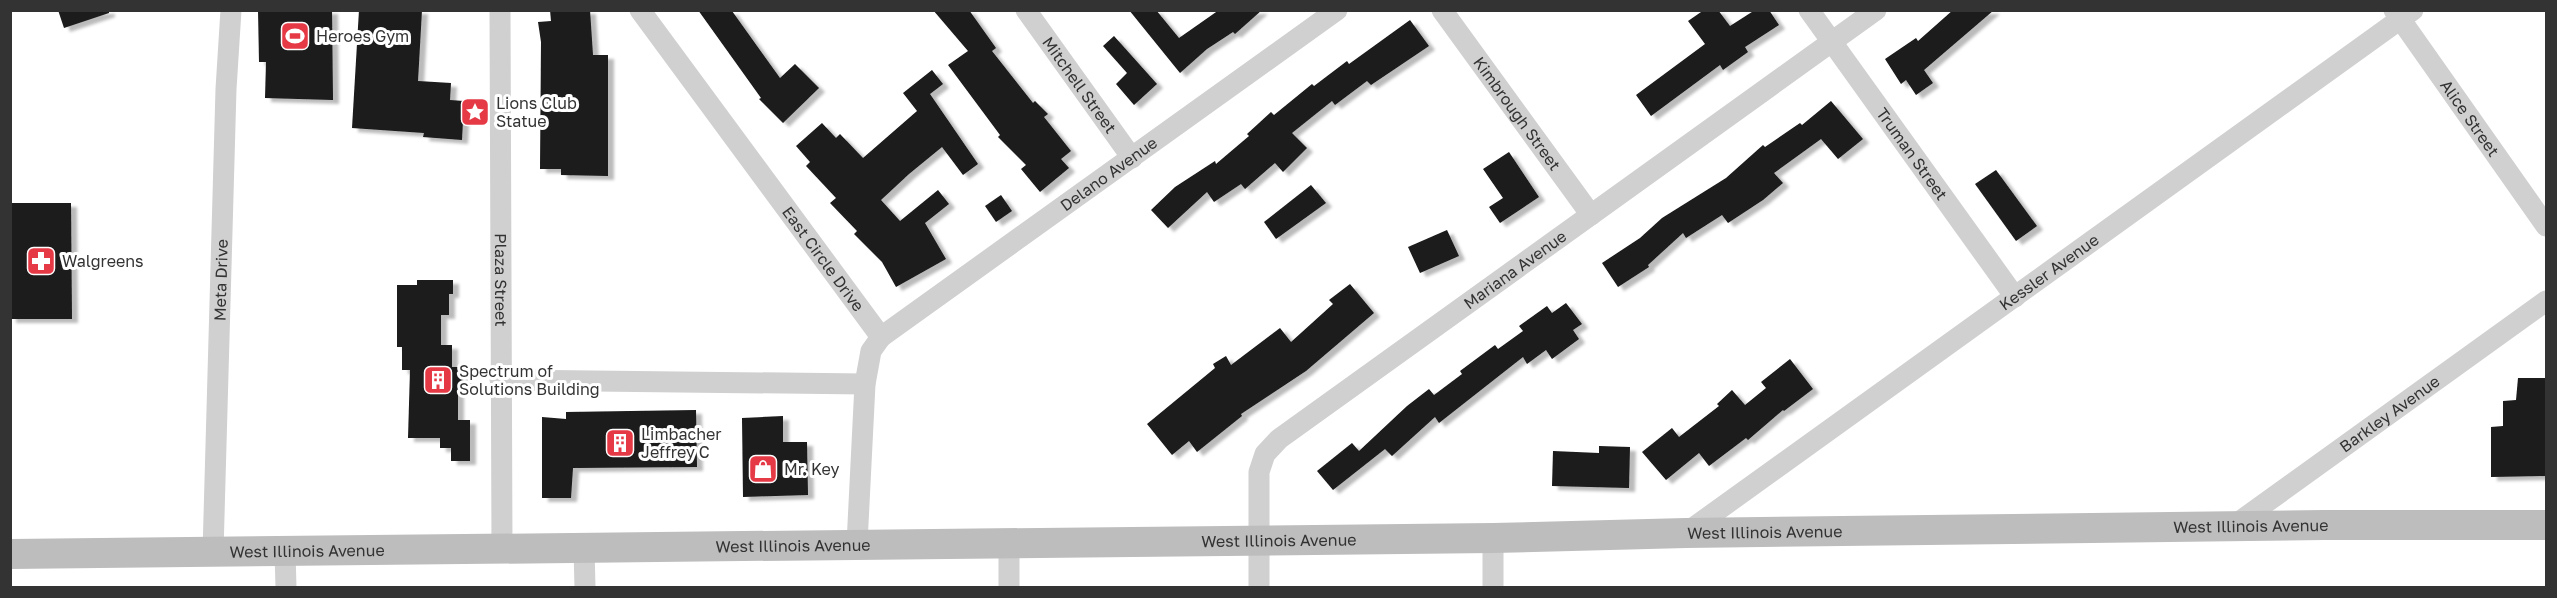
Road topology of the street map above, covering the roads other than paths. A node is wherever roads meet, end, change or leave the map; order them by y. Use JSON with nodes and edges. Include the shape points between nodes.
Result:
{"nodes":[{"id":1,"x":231,"y":10,"type":"edge"},
{"id":2,"x":500,"y":10,"type":"edge"},
{"id":3,"x":640,"y":10,"type":"edge"},
{"id":4,"x":1026,"y":10,"type":"edge"},
{"id":5,"x":1337,"y":10,"type":"edge"},
{"id":6,"x":1443,"y":10,"type":"edge"},
{"id":7,"x":1809,"y":10,"type":"edge"},
{"id":8,"x":1876,"y":10,"type":"edge"},
{"id":9,"x":2403,"y":13,"type":"edge"},
{"id":10,"x":1832,"y":42,"type":"junction"},
{"id":11,"x":1132,"y":158,"type":"junction"},
{"id":12,"x":1592,"y":215,"type":"junction"},
{"id":13,"x":2547,"y":226,"type":"edge"},
{"id":14,"x":2015,"y":297,"type":"junction"},
{"id":15,"x":2547,"y":301,"type":"edge"},
{"id":16,"x":881,"y":337,"type":"junction"},
{"id":17,"x":500,"y":380,"type":"junction"},
{"id":18,"x":865,"y":384,"type":"junction"},
{"id":19,"x":2547,"y":525,"type":"edge"},
{"id":20,"x":2232,"y":527,"type":"junction"},
{"id":21,"x":1686,"y":533,"type":"junction"},
{"id":22,"x":1492,"y":538,"type":"junction"},
{"id":23,"x":1259,"y":539,"type":"junction"},
{"id":24,"x":1009,"y":542,"type":"junction"},
{"id":25,"x":857,"y":544,"type":"junction"},
{"id":26,"x":502,"y":548,"type":"junction"},
{"id":27,"x":584,"y":548,"type":"junction"},
{"id":28,"x":285,"y":551,"type":"junction"},
{"id":29,"x":213,"y":552,"type":"junction"},
{"id":30,"x":10,"y":554,"type":"edge"},
{"id":31,"x":286,"y":588,"type":"edge"},
{"id":32,"x":585,"y":588,"type":"edge"},
{"id":33,"x":1009,"y":588,"type":"edge"},
{"id":34,"x":1259,"y":588,"type":"edge"},
{"id":35,"x":1493,"y":588,"type":"edge"}],
"edges":[{"from":1,"to":29,"type":"street","name":"Meta Drive"},
{"from":2,"to":17,"type":"street","name":"Plaza Street"},
{"from":3,"to":16,"type":"street","name":"East Circle Drive"},
{"from":4,"to":11,"type":"street","name":"Mitchell Street"},
{"from":5,"to":11,"type":"street","name":"Delano Avenue"},
{"from":6,"to":12,"type":"street","name":"Kimbrough Street"},
{"from":7,"to":10,"type":"street","name":"Truman Street"},
{"from":8,"to":10,"type":"street","name":"Mariana Avenue"},
{"from":9,"to":13,"type":"street","name":"Alice Street"},
{"from":9,"to":14,"type":"street","name":"Kessler Avenue"},
{"from":10,"to":12,"type":"street","name":"Mariana Avenue"},
{"from":10,"to":14,"type":"street","name":"Truman Street"},
{"from":11,"to":16,"type":"street","name":"Delano Avenue"},
{"from":12,"to":23,"type":"street","name":"Mariana Avenue","via":[[1271,447],[1259,472]]},
{"from":14,"to":21,"type":"street","name":"Kessler Avenue"},
{"from":15,"to":20,"type":"street","name":"Barkley Avenue"},
{"from":16,"to":18,"type":"street","via":[[872,351]]},
{"from":17,"to":18,"type":"street"},
{"from":17,"to":26,"type":"street","name":"Plaza Street"},
{"from":18,"to":25,"type":"street"},
{"from":19,"to":20,"type":"main road","name":"West Illinois Avenue"},
{"from":20,"to":21,"type":"main road","name":"West Illinois Avenue"},
{"from":21,"to":22,"type":"main road","name":"West Illinois Avenue"},
{"from":22,"to":23,"type":"main road","name":"West Illinois Avenue"},
{"from":22,"to":35,"type":"street"},
{"from":23,"to":24,"type":"main road","name":"West Illinois Avenue"},
{"from":23,"to":34,"type":"street","name":"Mariana Avenue"},
{"from":24,"to":25,"type":"main road","name":"West Illinois Avenue"},
{"from":24,"to":33,"type":"street"},
{"from":25,"to":27,"type":"main road","name":"West Illinois Avenue"},
{"from":26,"to":27,"type":"main road","name":"West Illinois Avenue"},
{"from":26,"to":28,"type":"main road","name":"West Illinois Avenue"},
{"from":27,"to":32,"type":"street"},
{"from":28,"to":29,"type":"main road","name":"West Illinois Avenue"},
{"from":28,"to":31,"type":"street"},
{"from":29,"to":30,"type":"main road","name":"West Illinois Avenue"}]}
